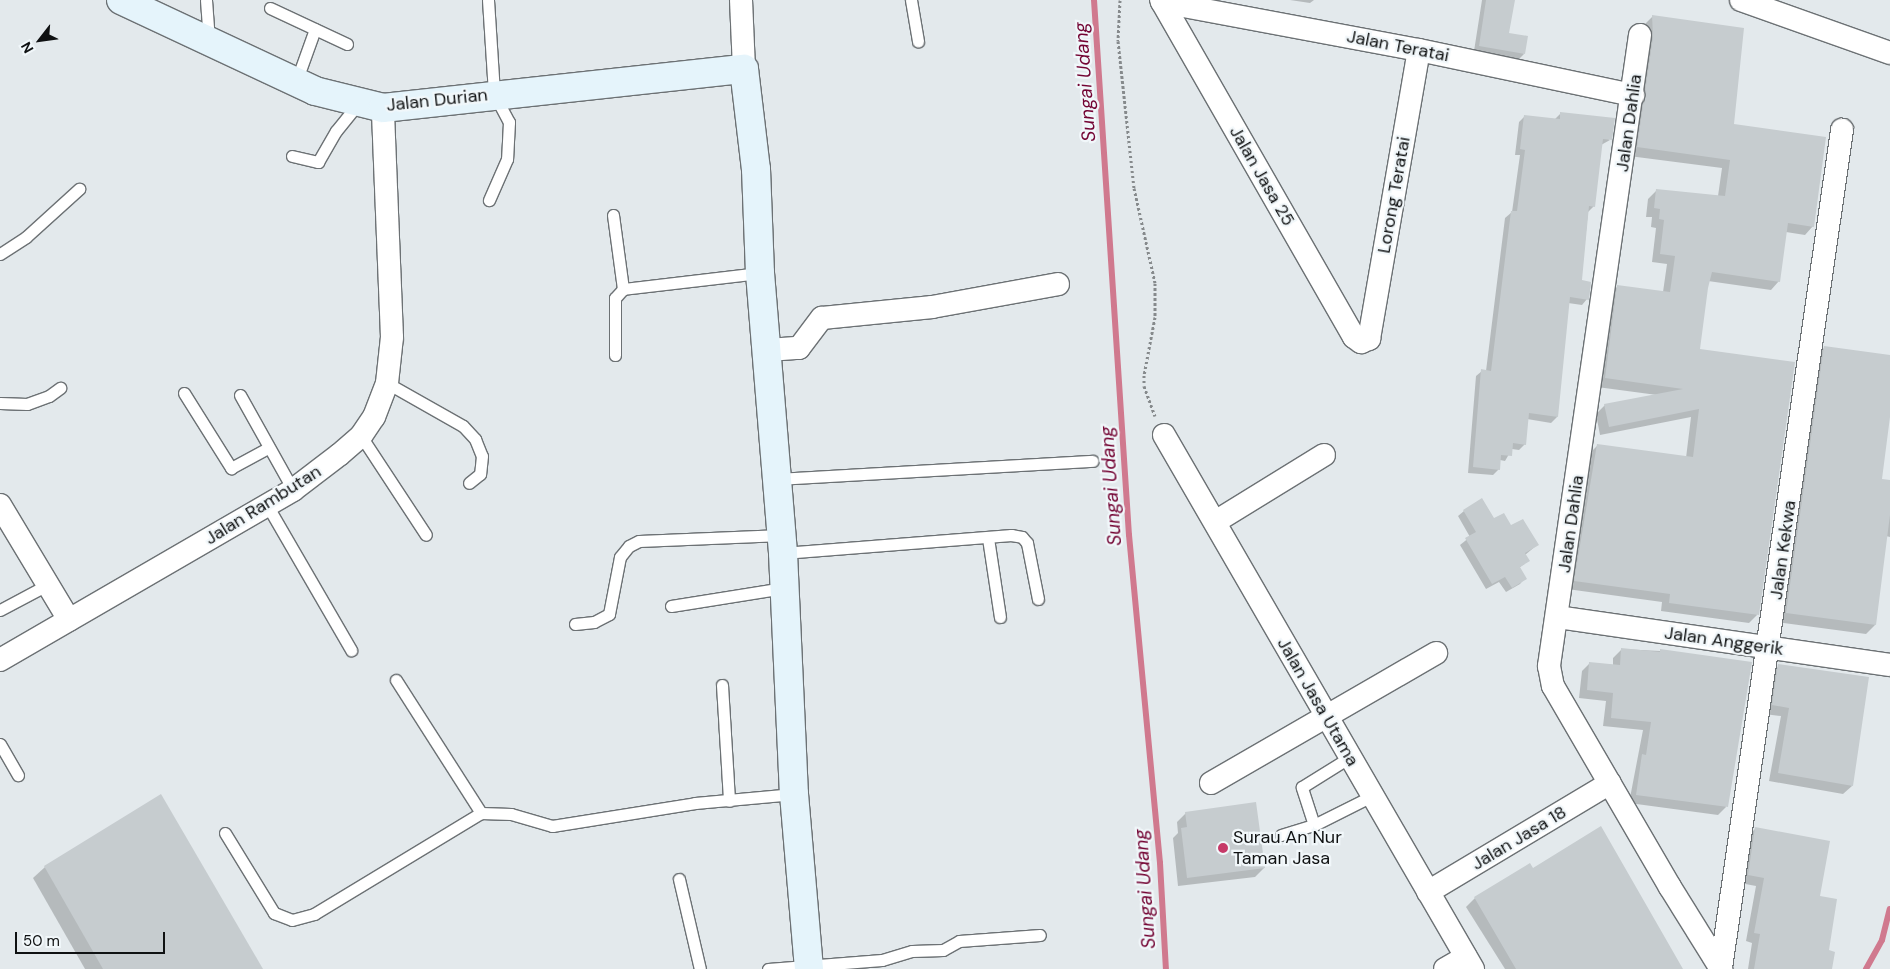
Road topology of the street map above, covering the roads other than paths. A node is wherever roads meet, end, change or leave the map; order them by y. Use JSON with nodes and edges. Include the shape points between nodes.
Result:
{"nodes":[{"id":1,"x":121,"y":0,"type":"edge"},
{"id":2,"x":206,"y":0,"type":"edge"},
{"id":3,"x":488,"y":0,"type":"edge"},
{"id":4,"x":742,"y":0,"type":"edge"},
{"id":5,"x":911,"y":0,"type":"edge"},
{"id":6,"x":1741,"y":0,"type":"edge"},
{"id":7,"x":1162,"y":1,"type":"edge"},
{"id":8,"x":270,"y":8,"type":"dead end"},
{"id":9,"x":315,"y":29,"type":"junction"},
{"id":10,"x":1640,"y":36,"type":"dead end"},
{"id":11,"x":918,"y":41,"type":"dead end"},
{"id":12,"x":209,"y":42,"type":"junction"},
{"id":13,"x":347,"y":44,"type":"dead end"},
{"id":14,"x":1419,"y":50,"type":"junction"},
{"id":15,"x":1890,"y":53,"type":"edge"},
{"id":16,"x":744,"y":69,"type":"junction"},
{"id":17,"x":296,"y":82,"type":"junction"},
{"id":18,"x":494,"y":94,"type":"junction"},
{"id":19,"x":1633,"y":95,"type":"junction"},
{"id":20,"x":371,"y":105,"type":"junction"},
{"id":21,"x":1842,"y":130,"type":"dead end"},
{"id":22,"x":292,"y":156,"type":"dead end"},
{"id":23,"x":80,"y":189,"type":"dead end"},
{"id":24,"x":489,"y":200,"type":"dead end"},
{"id":25,"x":613,"y":215,"type":"dead end"},
{"id":26,"x":0,"y":254,"type":"edge"},
{"id":27,"x":760,"y":273,"type":"junction"},
{"id":28,"x":1058,"y":284,"type":"dead end"},
{"id":29,"x":623,"y":288,"type":"junction"},
{"id":30,"x":1369,"y":339,"type":"joint"},
{"id":31,"x":768,"y":350,"type":"junction"},
{"id":32,"x":615,"y":356,"type":"dead end"},
{"id":33,"x":388,"y":383,"type":"junction"},
{"id":34,"x":60,"y":388,"type":"dead end"},
{"id":35,"x":184,"y":393,"type":"dead end"},
{"id":36,"x":240,"y":395,"type":"dead end"},
{"id":37,"x":0,"y":404,"type":"edge"},
{"id":38,"x":1164,"y":435,"type":"road end"},
{"id":39,"x":361,"y":436,"type":"junction"},
{"id":40,"x":268,"y":448,"type":"junction"},
{"id":41,"x":1324,"y":455,"type":"dead end"},
{"id":42,"x":1092,"y":461,"type":"dead end"},
{"id":43,"x":778,"y":479,"type":"junction"},
{"id":44,"x":469,"y":483,"type":"dead end"},
{"id":45,"x":293,"y":490,"type":"junction"},
{"id":46,"x":0,"y":505,"type":"edge"},
{"id":47,"x":266,"y":505,"type":"junction"},
{"id":48,"x":1215,"y":522,"type":"junction"},
{"id":49,"x":426,"y":535,"type":"dead end"},
{"id":50,"x":988,"y":538,"type":"junction"},
{"id":51,"x":783,"y":544,"type":"junction"},
{"id":52,"x":47,"y":585,"type":"junction"},
{"id":53,"x":784,"y":588,"type":"junction"},
{"id":54,"x":1038,"y":599,"type":"dead end"},
{"id":55,"x":671,"y":606,"type":"dead end"},
{"id":56,"x":0,"y":610,"type":"edge"},
{"id":57,"x":1000,"y":617,"type":"dead end"},
{"id":58,"x":1557,"y":617,"type":"junction"},
{"id":59,"x":69,"y":620,"type":"junction"},
{"id":60,"x":575,"y":624,"type":"dead end"},
{"id":61,"x":1770,"y":647,"type":"junction"},
{"id":62,"x":351,"y":650,"type":"dead end"},
{"id":63,"x":1436,"y":653,"type":"dead end"},
{"id":64,"x":0,"y":660,"type":"edge"},
{"id":65,"x":1890,"y":665,"type":"edge"},
{"id":66,"x":396,"y":680,"type":"dead end"},
{"id":67,"x":722,"y":684,"type":"dead end"},
{"id":68,"x":1328,"y":718,"type":"junction"},
{"id":69,"x":0,"y":744,"type":"edge"},
{"id":70,"x":1350,"y":757,"type":"junction"},
{"id":71,"x":18,"y":775,"type":"dead end"},
{"id":72,"x":1211,"y":783,"type":"dead end"},
{"id":73,"x":1610,"y":783,"type":"junction"},
{"id":74,"x":794,"y":794,"type":"junction"},
{"id":75,"x":1372,"y":796,"type":"junction"},
{"id":76,"x":729,"y":801,"type":"junction"},
{"id":77,"x":481,"y":813,"type":"junction"},
{"id":78,"x":1314,"y":826,"type":"junction"},
{"id":79,"x":225,"y":833,"type":"dead end"},
{"id":80,"x":1282,"y":835,"type":"dead end"},
{"id":81,"x":679,"y":879,"type":"dead end"},
{"id":82,"x":1428,"y":892,"type":"junction"},
{"id":83,"x":1040,"y":935,"type":"dead end"},
{"id":84,"x":1469,"y":963,"type":"edge"},
{"id":85,"x":809,"y":967,"type":"edge"},
{"id":86,"x":700,"y":969,"type":"edge"},
{"id":87,"x":768,"y":969,"type":"edge"},
{"id":88,"x":1445,"y":969,"type":"edge"},
{"id":89,"x":1721,"y":969,"type":"edge"}],
"edges":[{"from":1,"to":12,"type":"street","name":"Jalan Durian"},
{"from":2,"to":12,"type":"lane"},
{"from":3,"to":18,"type":"lane"},
{"from":4,"to":16,"type":"street"},
{"from":5,"to":11,"type":"lane"},
{"from":6,"to":15,"type":"street"},
{"from":7,"to":14,"type":"street","name":"Jalan Teratai"},
{"from":7,"to":30,"type":"street","name":"Jalan Jasa 25","via":[[1354,337],[1361,342]]},
{"from":8,"to":9,"type":"lane"},
{"from":9,"to":13,"type":"lane"},
{"from":9,"to":17,"type":"lane"},
{"from":10,"to":19,"type":"street","name":"Jalan Dahlia"},
{"from":12,"to":17,"type":"street","name":"Jalan Durian"},
{"from":14,"to":19,"type":"street","name":"Jalan Teratai"},
{"from":14,"to":30,"type":"street","name":"Lorong Teratai"},
{"from":16,"to":18,"type":"street","name":"Jalan Durian"},
{"from":16,"to":27,"type":"street","via":[[756,170]]},
{"from":17,"to":20,"type":"street","name":"Jalan Durian","via":[[315,91]]},
{"from":18,"to":20,"type":"street","name":"Jalan Durian"},
{"from":18,"to":24,"type":"lane","via":[[509,122],[507,159]]},
{"from":19,"to":58,"type":"street","name":"Jalan Dahlia"},
{"from":20,"to":22,"type":"lane","via":[[336,131],[318,162]]},
{"from":20,"to":33,"type":"street","name":"Jalan Rambutan","via":[[392,337]]},
{"from":21,"to":61,"type":"street","name":"Jalan Kekwa"},
{"from":23,"to":26,"type":"lane","via":[[26,237]]},
{"from":25,"to":29,"type":"lane"},
{"from":27,"to":29,"type":"lane"},
{"from":27,"to":31,"type":"street"},
{"from":28,"to":31,"type":"street","via":[[932,307],[822,318],[799,348]]},
{"from":29,"to":32,"type":"lane","via":[[615,298]]},
{"from":31,"to":43,"type":"street"},
{"from":33,"to":39,"type":"street","name":"Jalan Rambutan","via":[[374,418]]},
{"from":33,"to":44,"type":"lane","via":[[463,426],[475,439],[482,456],[480,474]]},
{"from":34,"to":37,"type":"lane","via":[[27,404]]},
{"from":35,"to":40,"type":"lane","via":[[231,468]]},
{"from":36,"to":40,"type":"lane"},
{"from":38,"to":48,"type":"street","name":"Jalan Jasa Utama"},
{"from":39,"to":45,"type":"street","name":"Jalan Rambutan"},
{"from":39,"to":49,"type":"lane"},
{"from":40,"to":45,"type":"lane"},
{"from":41,"to":48,"type":"street"},
{"from":42,"to":43,"type":"lane"},
{"from":43,"to":51,"type":"street"},
{"from":45,"to":47,"type":"street","name":"Jalan Rambutan"},
{"from":46,"to":52,"type":"street"},
{"from":47,"to":59,"type":"street","name":"Jalan Rambutan"},
{"from":47,"to":62,"type":"lane"},
{"from":48,"to":68,"type":"street","name":"Jalan Jasa Utama"},
{"from":50,"to":51,"type":"lane"},
{"from":50,"to":54,"type":"lane","via":[[1011,535],[1022,537],[1028,543]]},
{"from":50,"to":57,"type":"lane"},
{"from":51,"to":53,"type":"street"},
{"from":51,"to":60,"type":"lane","via":[[640,541],[629,546],[620,557],[609,614],[594,622]]},
{"from":52,"to":56,"type":"lane"},
{"from":52,"to":59,"type":"street"},
{"from":53,"to":55,"type":"lane"},
{"from":53,"to":74,"type":"street"},
{"from":58,"to":61,"type":"street","name":"Jalan Anggerik"},
{"from":58,"to":73,"type":"street","name":"Jalan Dahlia","via":[[1550,657],[1553,686]]},
{"from":59,"to":64,"type":"street","name":"Jalan Rambutan"},
{"from":61,"to":65,"type":"street","name":"Jalan Anggerik"},
{"from":61,"to":89,"type":"street","name":"Jalan Kekwa"},
{"from":63,"to":68,"type":"street"},
{"from":66,"to":77,"type":"lane"},
{"from":67,"to":76,"type":"lane"},
{"from":68,"to":70,"type":"street","name":"Jalan Jasa Utama"},
{"from":68,"to":72,"type":"street"},
{"from":69,"to":71,"type":"lane"},
{"from":70,"to":75,"type":"street","name":"Jalan Jasa Utama"},
{"from":70,"to":78,"type":"lane","via":[[1302,787]]},
{"from":73,"to":82,"type":"street","name":"Jalan Jasa 18"},
{"from":73,"to":89,"type":"street","name":"Jalan Dahlia"},
{"from":74,"to":76,"type":"lane"},
{"from":74,"to":85,"type":"street"},
{"from":75,"to":78,"type":"lane"},
{"from":75,"to":82,"type":"street","name":"Jalan Jasa Utama"},
{"from":76,"to":77,"type":"lane","via":[[552,826],[511,814]]},
{"from":77,"to":79,"type":"lane","via":[[314,914],[292,920],[274,913]]},
{"from":78,"to":80,"type":"lane"},
{"from":81,"to":86,"type":"lane"},
{"from":82,"to":84,"type":"street","name":"Jalan Jasa Utama"},
{"from":83,"to":85,"type":"lane","via":[[959,941],[943,950],[912,951],[882,960]]},
{"from":84,"to":88,"type":"street"},
{"from":85,"to":87,"type":"lane"}]}
